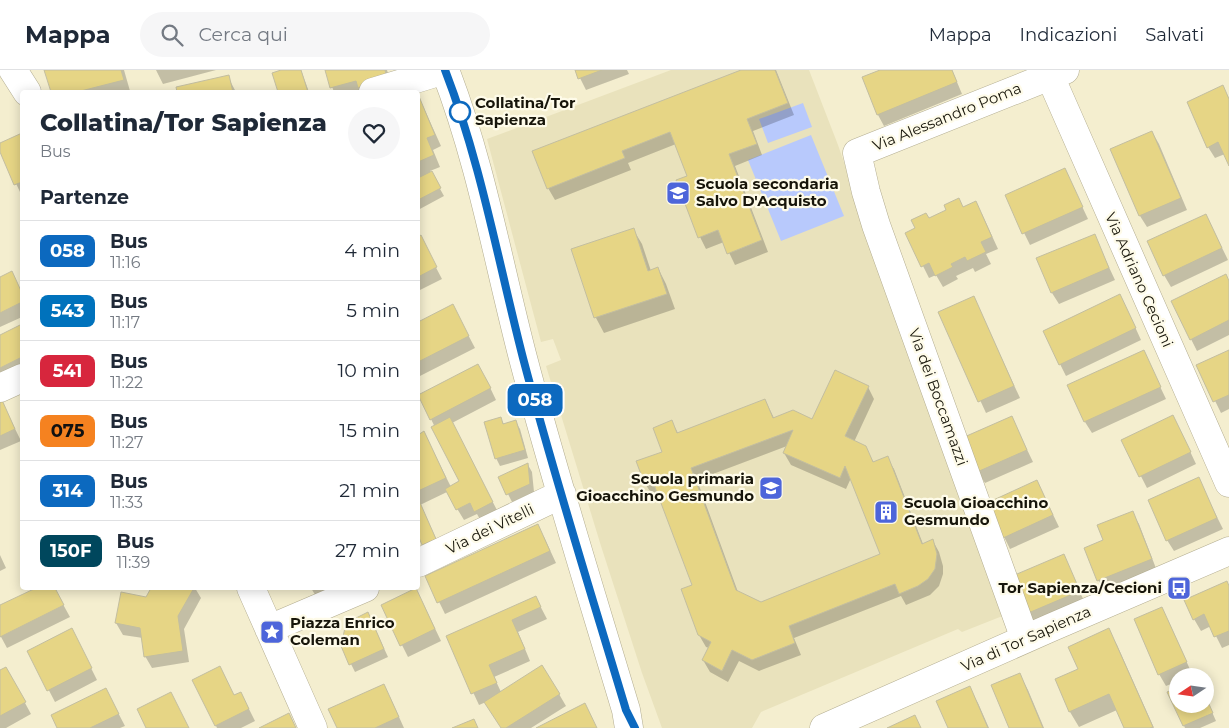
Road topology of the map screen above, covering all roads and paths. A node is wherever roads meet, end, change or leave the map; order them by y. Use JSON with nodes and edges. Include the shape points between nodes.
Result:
{"nodes":[{"id":1,"x":13,"y":70,"type":"edge"},
{"id":2,"x":445,"y":70,"type":"edge"},
{"id":3,"x":1057,"y":73,"type":"edge"},
{"id":4,"x":26,"y":90,"type":"edge"},
{"id":5,"x":380,"y":90,"type":"edge"},
{"id":6,"x":858,"y":153,"type":"joint"},
{"id":7,"x":20,"y":379,"type":"edge"},
{"id":8,"x":0,"y":388,"type":"edge"},
{"id":9,"x":1229,"y":483,"type":"edge"},
{"id":10,"x":562,"y":494,"type":"junction"},
{"id":11,"x":1229,"y":551,"type":"edge"},
{"id":12,"x":420,"y":562,"type":"edge"},
{"id":13,"x":360,"y":590,"type":"edge"},
{"id":14,"x":253,"y":592,"type":"edge"},
{"id":15,"x":269,"y":629,"type":"junction"},
{"id":16,"x":1025,"y":639,"type":"junction"},
{"id":17,"x":630,"y":722,"type":"edge"},
{"id":18,"x":313,"y":728,"type":"edge"},
{"id":19,"x":824,"y":728,"type":"edge"}],
"edges":[{"from":1,"to":4,"type":"street"},
{"from":2,"to":5,"type":"street"},
{"from":2,"to":10,"type":"street","via":[[475,160],[523,357]]},
{"from":3,"to":6,"type":"street","name":"Via Alessandro Poma"},
{"from":3,"to":9,"type":"street","name":"Via Adriano Cecioni"},
{"from":6,"to":16,"type":"street","name":"Via dei Boccamazzi","via":[[876,225]]},
{"from":7,"to":8,"type":"street"},
{"from":10,"to":12,"type":"street","name":"Via dei Vitelli"},
{"from":10,"to":17,"type":"street"},
{"from":11,"to":16,"type":"street","name":"Via di Tor Sapienza"},
{"from":13,"to":15,"type":"street"},
{"from":14,"to":15,"type":"street"},
{"from":15,"to":18,"type":"street"},
{"from":16,"to":19,"type":"street","name":"Via di Tor Sapienza"}]}
